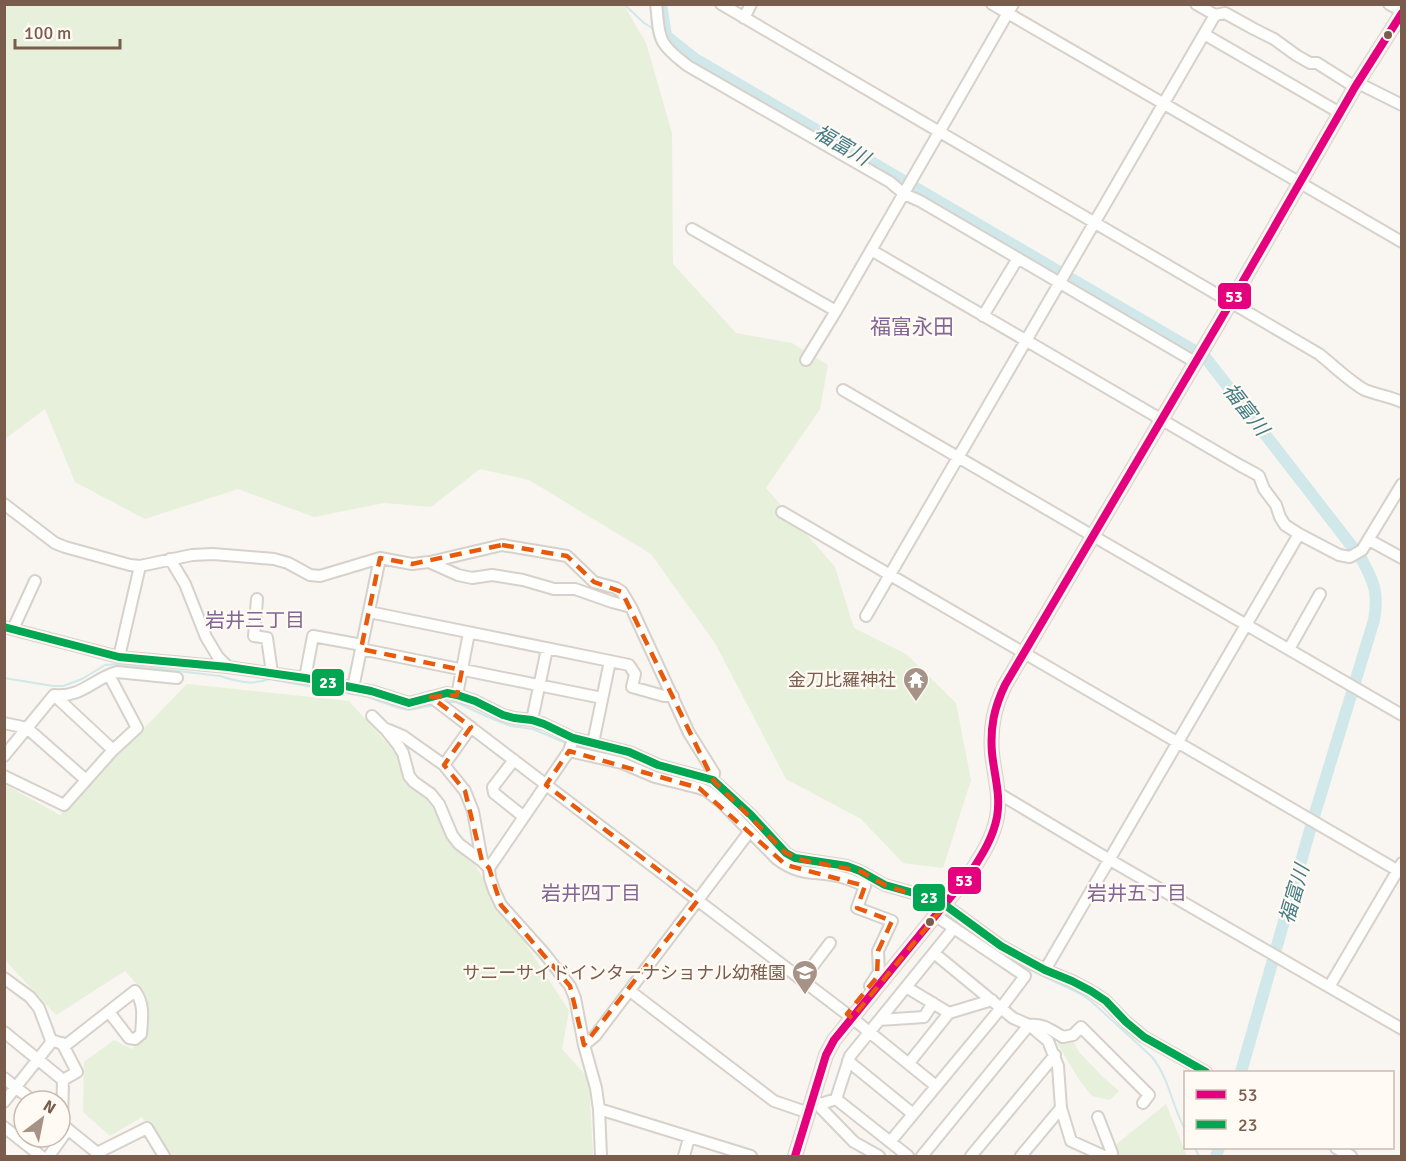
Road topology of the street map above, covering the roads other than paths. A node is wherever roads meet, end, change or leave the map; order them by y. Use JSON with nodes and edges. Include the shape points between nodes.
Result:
{"nodes":[{"id":1,"x":656,"y":4,"type":"edge"},
{"id":2,"x":721,"y":4,"type":"edge"},
{"id":3,"x":751,"y":4,"type":"edge"},
{"id":4,"x":992,"y":4,"type":"edge"},
{"id":5,"x":1196,"y":4,"type":"edge"},
{"id":6,"x":1389,"y":4,"type":"edge"},
{"id":7,"x":1010,"y":9,"type":"edge"},
{"id":8,"x":1401,"y":13,"type":"edge"},
{"id":9,"x":1215,"y":15,"type":"junction"},
{"id":10,"x":744,"y":18,"type":"junction"},
{"id":11,"x":1204,"y":34,"type":"junction"},
{"id":12,"x":1356,"y":85,"type":"junction"},
{"id":13,"x":1163,"y":104,"type":"junction"},
{"id":14,"x":1401,"y":105,"type":"edge"},
{"id":15,"x":1340,"y":113,"type":"junction"},
{"id":16,"x":939,"y":132,"type":"junction"},
{"id":17,"x":1300,"y":183,"type":"junction"},
{"id":18,"x":905,"y":192,"type":"junction"},
{"id":19,"x":1095,"y":223,"type":"junction"},
{"id":20,"x":692,"y":229,"type":"dead end"},
{"id":21,"x":1401,"y":242,"type":"edge"},
{"id":22,"x":871,"y":250,"type":"junction"},
{"id":23,"x":1018,"y":258,"type":"junction"},
{"id":24,"x":1060,"y":282,"type":"junction"},
{"id":25,"x":1231,"y":302,"type":"junction"},
{"id":26,"x":836,"y":311,"type":"junction"},
{"id":27,"x":983,"y":316,"type":"junction"},
{"id":28,"x":1025,"y":341,"type":"junction"},
{"id":29,"x":1198,"y":357,"type":"junction"},
{"id":30,"x":806,"y":360,"type":"dead end"},
{"id":31,"x":843,"y":390,"type":"dead end"},
{"id":32,"x":1401,"y":402,"type":"edge"},
{"id":33,"x":1161,"y":419,"type":"junction"},
{"id":34,"x":959,"y":457,"type":"junction"},
{"id":35,"x":1401,"y":484,"type":"edge"},
{"id":36,"x":4,"y":504,"type":"edge"},
{"id":37,"x":782,"y":512,"type":"dead end"},
{"id":38,"x":1299,"y":534,"type":"junction"},
{"id":39,"x":1093,"y":536,"type":"junction"},
{"id":40,"x":1371,"y":541,"type":"junction"},
{"id":41,"x":380,"y":558,"type":"junction"},
{"id":42,"x":1401,"y":558,"type":"edge"},
{"id":43,"x":170,"y":559,"type":"junction"},
{"id":44,"x":429,"y":562,"type":"junction"},
{"id":45,"x":140,"y":566,"type":"junction"},
{"id":46,"x":890,"y":575,"type":"junction"},
{"id":47,"x":35,"y":581,"type":"dead end"},
{"id":48,"x":1320,"y":594,"type":"dead end"},
{"id":49,"x":257,"y":600,"type":"dead end"},
{"id":50,"x":631,"y":607,"type":"junction"},
{"id":51,"x":369,"y":612,"type":"junction"},
{"id":52,"x":866,"y":616,"type":"dead end"},
{"id":53,"x":1246,"y":625,"type":"junction"},
{"id":54,"x":9,"y":628,"type":"edge"},
{"id":55,"x":469,"y":633,"type":"junction"},
{"id":56,"x":361,"y":647,"type":"junction"},
{"id":57,"x":547,"y":649,"type":"junction"},
{"id":58,"x":1289,"y":649,"type":"junction"},
{"id":59,"x":1024,"y":653,"type":"junction"},
{"id":60,"x":119,"y":657,"type":"junction"},
{"id":61,"x":610,"y":661,"type":"junction"},
{"id":62,"x":228,"y":667,"type":"junction"},
{"id":63,"x":462,"y":670,"type":"junction"},
{"id":64,"x":272,"y":673,"type":"junction"},
{"id":65,"x":109,"y":675,"type":"junction"},
{"id":66,"x":177,"y":678,"type":"dead end"},
{"id":67,"x":305,"y":678,"type":"junction"},
{"id":68,"x":539,"y":685,"type":"junction"},
{"id":69,"x":353,"y":688,"type":"junction"},
{"id":70,"x":54,"y":695,"type":"junction"},
{"id":71,"x":457,"y":695,"type":"junction"},
{"id":72,"x":673,"y":696,"type":"junction"},
{"id":73,"x":602,"y":698,"type":"junction"},
{"id":74,"x":437,"y":702,"type":"junction"},
{"id":75,"x":1401,"y":715,"type":"edge"},
{"id":76,"x":372,"y":716,"type":"dead end"},
{"id":77,"x":532,"y":720,"type":"junction"},
{"id":78,"x":4,"y":723,"type":"edge"},
{"id":79,"x":471,"y":727,"type":"junction"},
{"id":80,"x":27,"y":728,"type":"junction"},
{"id":81,"x":384,"y":728,"type":"junction"},
{"id":82,"x":593,"y":743,"type":"junction"},
{"id":83,"x":1178,"y":743,"type":"junction"},
{"id":84,"x":571,"y":745,"type":"junction"},
{"id":85,"x":114,"y":750,"type":"junction"},
{"id":86,"x":4,"y":756,"type":"edge"},
{"id":87,"x":514,"y":760,"type":"junction"},
{"id":88,"x":444,"y":765,"type":"junction"},
{"id":89,"x":4,"y":776,"type":"edge"},
{"id":90,"x":86,"y":780,"type":"junction"},
{"id":91,"x":713,"y":780,"type":"junction"},
{"id":92,"x":546,"y":785,"type":"junction"},
{"id":93,"x":998,"y":793,"type":"junction"},
{"id":94,"x":524,"y":816,"type":"junction"},
{"id":95,"x":750,"y":831,"type":"junction"},
{"id":96,"x":1110,"y":860,"type":"junction"},
{"id":97,"x":486,"y":864,"type":"junction"},
{"id":98,"x":1400,"y":869,"type":"edge"},
{"id":99,"x":698,"y":900,"type":"junction"},
{"id":100,"x":941,"y":910,"type":"junction"},
{"id":101,"x":954,"y":928,"type":"junction"},
{"id":102,"x":830,"y":943,"type":"dead end"},
{"id":103,"x":934,"y":953,"type":"junction"},
{"id":104,"x":897,"y":963,"type":"junction"},
{"id":105,"x":1045,"y":970,"type":"junction"},
{"id":106,"x":914,"y":977,"type":"junction"},
{"id":107,"x":4,"y":978,"type":"edge"},
{"id":108,"x":802,"y":980,"type":"junction"},
{"id":109,"x":906,"y":987,"type":"junction"},
{"id":110,"x":1329,"y":987,"type":"junction"},
{"id":111,"x":630,"y":991,"type":"junction"},
{"id":112,"x":992,"y":1000,"type":"junction"},
{"id":113,"x":933,"y":1003,"type":"junction"},
{"id":114,"x":1001,"y":1008,"type":"junction"},
{"id":115,"x":109,"y":1012,"type":"dead end"},
{"id":116,"x":949,"y":1013,"type":"junction"},
{"id":117,"x":850,"y":1016,"type":"junction"},
{"id":118,"x":879,"y":1020,"type":"junction"},
{"id":119,"x":1029,"y":1025,"type":"junction"},
{"id":120,"x":1401,"y":1029,"type":"edge"},
{"id":121,"x":4,"y":1032,"type":"edge"},
{"id":122,"x":869,"y":1032,"type":"junction"},
{"id":123,"x":56,"y":1042,"type":"junction"},
{"id":124,"x":584,"y":1045,"type":"junction"},
{"id":125,"x":1054,"y":1055,"type":"junction"},
{"id":126,"x":38,"y":1059,"type":"junction"},
{"id":127,"x":848,"y":1061,"type":"junction"},
{"id":128,"x":909,"y":1063,"type":"junction"},
{"id":129,"x":1204,"y":1071,"type":"edge"},
{"id":130,"x":4,"y":1078,"type":"edge"},
{"id":131,"x":63,"y":1080,"type":"junction"},
{"id":132,"x":936,"y":1086,"type":"junction"},
{"id":133,"x":16,"y":1087,"type":"junction"},
{"id":134,"x":18,"y":1089,"type":"edge"},
{"id":135,"x":63,"y":1089,"type":"edge"},
{"id":136,"x":836,"y":1099,"type":"junction"},
{"id":137,"x":4,"y":1102,"type":"edge"},
{"id":138,"x":1143,"y":1103,"type":"dead end"},
{"id":139,"x":814,"y":1106,"type":"junction"},
{"id":140,"x":1061,"y":1108,"type":"junction"},
{"id":141,"x":599,"y":1109,"type":"junction"},
{"id":142,"x":913,"y":1114,"type":"junction"},
{"id":143,"x":1098,"y":1117,"type":"dead end"},
{"id":144,"x":4,"y":1127,"type":"edge"},
{"id":145,"x":72,"y":1133,"type":"edge"},
{"id":146,"x":689,"y":1138,"type":"junction"},
{"id":147,"x":890,"y":1142,"type":"junction"},
{"id":148,"x":99,"y":1155,"type":"edge"},
{"id":149,"x":40,"y":1156,"type":"edge"},
{"id":150,"x":164,"y":1156,"type":"edge"},
{"id":151,"x":601,"y":1156,"type":"edge"},
{"id":152,"x":684,"y":1156,"type":"edge"},
{"id":153,"x":751,"y":1156,"type":"edge"},
{"id":154,"x":795,"y":1156,"type":"edge"},
{"id":155,"x":879,"y":1156,"type":"edge"},
{"id":156,"x":908,"y":1156,"type":"edge"},
{"id":157,"x":922,"y":1156,"type":"edge"},
{"id":158,"x":971,"y":1156,"type":"edge"},
{"id":159,"x":1021,"y":1156,"type":"edge"},
{"id":160,"x":1105,"y":1156,"type":"edge"}],
"edges":[{"from":1,"to":18,"type":"street","via":[[663,42],[688,66]]},
{"from":2,"to":10,"type":"street"},
{"from":3,"to":10,"type":"street"},
{"from":4,"to":7,"type":"street"},
{"from":5,"to":9,"type":"street"},
{"from":6,"to":8,"type":"street"},
{"from":7,"to":13,"type":"street"},
{"from":7,"to":16,"type":"street"},
{"from":8,"to":12,"type":"main road"},
{"from":9,"to":11,"type":"street"},
{"from":9,"to":12,"type":"street","via":[[1225,13]]},
{"from":10,"to":16,"type":"street"},
{"from":11,"to":13,"type":"street"},
{"from":11,"to":15,"type":"street"},
{"from":12,"to":14,"type":"street"},
{"from":12,"to":15,"type":"main road"},
{"from":13,"to":17,"type":"street"},
{"from":13,"to":19,"type":"street"},
{"from":15,"to":17,"type":"main road"},
{"from":16,"to":18,"type":"street"},
{"from":16,"to":19,"type":"street"},
{"from":17,"to":21,"type":"street"},
{"from":17,"to":25,"type":"main road"},
{"from":18,"to":22,"type":"street"},
{"from":18,"to":23,"type":"street"},
{"from":19,"to":24,"type":"street"},
{"from":19,"to":25,"type":"street"},
{"from":20,"to":26,"type":"street"},
{"from":22,"to":26,"type":"street"},
{"from":22,"to":27,"type":"street"},
{"from":23,"to":24,"type":"street"},
{"from":23,"to":27,"type":"street"},
{"from":24,"to":28,"type":"street"},
{"from":24,"to":29,"type":"street"},
{"from":25,"to":29,"type":"main road"},
{"from":25,"to":32,"type":"street","via":[[1319,354],[1367,391]]},
{"from":26,"to":30,"type":"street"},
{"from":27,"to":28,"type":"street"},
{"from":28,"to":33,"type":"street"},
{"from":28,"to":34,"type":"street"},
{"from":29,"to":33,"type":"main road"},
{"from":31,"to":34,"type":"street"},
{"from":33,"to":38,"type":"street","via":[[1256,474],[1285,525]]},
{"from":33,"to":39,"type":"main road"},
{"from":34,"to":39,"type":"street"},
{"from":34,"to":46,"type":"street"},
{"from":35,"to":40,"type":"street"},
{"from":36,"to":45,"type":"street","via":[[55,543]]},
{"from":37,"to":46,"type":"street"},
{"from":38,"to":40,"type":"street","via":[[1350,557]]},
{"from":38,"to":53,"type":"street"},
{"from":39,"to":53,"type":"street"},
{"from":39,"to":59,"type":"main road"},
{"from":40,"to":42,"type":"street"},
{"from":41,"to":43,"type":"street","via":[[320,576],[274,559],[213,554]]},
{"from":41,"to":44,"type":"street","via":[[412,564]]},
{"from":41,"to":51,"type":"street"},
{"from":43,"to":45,"type":"street"},
{"from":43,"to":62,"type":"street","via":[[185,584],[206,637]]},
{"from":44,"to":50,"type":"street","via":[[458,575],[523,580],[554,589],[576,590]]},
{"from":44,"to":50,"type":"street","via":[[502,545],[560,554],[594,582],[622,592]]},
{"from":45,"to":60,"type":"street"},
{"from":46,"to":52,"type":"street"},
{"from":46,"to":59,"type":"street"},
{"from":47,"to":54,"type":"street"},
{"from":48,"to":58,"type":"street"},
{"from":49,"to":64,"type":"street","via":[[254,636],[267,638]]},
{"from":50,"to":72,"type":"street"},
{"from":51,"to":55,"type":"street"},
{"from":51,"to":56,"type":"street"},
{"from":53,"to":58,"type":"street"},
{"from":53,"to":83,"type":"street"},
{"from":54,"to":60,"type":"street"},
{"from":55,"to":57,"type":"street"},
{"from":55,"to":63,"type":"street"},
{"from":56,"to":63,"type":"street"},
{"from":56,"to":67,"type":"street","via":[[313,636]]},
{"from":56,"to":69,"type":"street"},
{"from":57,"to":61,"type":"street"},
{"from":57,"to":68,"type":"street"},
{"from":58,"to":75,"type":"street"},
{"from":59,"to":83,"type":"street"},
{"from":59,"to":93,"type":"main road","via":[[996,703],[992,722]]},
{"from":60,"to":62,"type":"street"},
{"from":61,"to":72,"type":"street","via":[[629,665],[635,674],[632,687]]},
{"from":61,"to":73,"type":"street"},
{"from":62,"to":64,"type":"street"},
{"from":63,"to":68,"type":"street"},
{"from":63,"to":71,"type":"street"},
{"from":64,"to":67,"type":"street"},
{"from":65,"to":66,"type":"street","via":[[117,672]]},
{"from":65,"to":70,"type":"street","via":[[66,696]]},
{"from":65,"to":85,"type":"street","via":[[137,728]]},
{"from":67,"to":69,"type":"street"},
{"from":68,"to":73,"type":"street"},
{"from":68,"to":77,"type":"street"},
{"from":69,"to":74,"type":"street","via":[[409,703]]},
{"from":70,"to":80,"type":"street"},
{"from":70,"to":85,"type":"street"},
{"from":71,"to":74,"type":"street","via":[[447,693]]},
{"from":71,"to":77,"type":"street","via":[[503,715]]},
{"from":72,"to":91,"type":"street","via":[[689,733],[714,773]]},
{"from":73,"to":82,"type":"street"},
{"from":74,"to":79,"type":"street"},
{"from":76,"to":81,"type":"street"},
{"from":77,"to":84,"type":"street","via":[[544,724]]},
{"from":78,"to":80,"type":"street"},
{"from":79,"to":87,"type":"street"},
{"from":79,"to":88,"type":"street"},
{"from":80,"to":86,"type":"street"},
{"from":80,"to":90,"type":"street"},
{"from":81,"to":88,"type":"street","via":[[403,736]]},
{"from":81,"to":97,"type":"street","via":[[403,753],[409,776],[439,804],[452,835]]},
{"from":82,"to":84,"type":"street"},
{"from":82,"to":91,"type":"street"},
{"from":83,"to":96,"type":"street"},
{"from":83,"to":98,"type":"street"},
{"from":84,"to":92,"type":"street"},
{"from":84,"to":95,"type":"street","via":[[655,777],[706,791]]},
{"from":85,"to":90,"type":"street"},
{"from":87,"to":92,"type":"street"},
{"from":87,"to":94,"type":"street","via":[[493,787],[494,793]]},
{"from":88,"to":97,"type":"street","via":[[465,791]]},
{"from":89,"to":90,"type":"street","via":[[64,805]]},
{"from":91,"to":100,"type":"street","via":[[786,853],[860,870],[885,885],[935,900]]},
{"from":92,"to":94,"type":"street"},
{"from":92,"to":99,"type":"street"},
{"from":93,"to":96,"type":"street"},
{"from":93,"to":100,"type":"main road","via":[[997,817],[984,852]]},
{"from":94,"to":97,"type":"street"},
{"from":95,"to":99,"type":"street"},
{"from":95,"to":117,"type":"street","via":[[777,859],[795,870],[836,876],[865,886],[857,908],[892,921],[878,951],[877,977]]},
{"from":96,"to":105,"type":"street"},
{"from":96,"to":110,"type":"street"},
{"from":97,"to":124,"type":"street","via":[[501,905],[570,986]]},
{"from":98,"to":110,"type":"street"},
{"from":99,"to":108,"type":"street"},
{"from":99,"to":111,"type":"street"},
{"from":100,"to":101,"type":"street"},
{"from":100,"to":104,"type":"main road"},
{"from":100,"to":105,"type":"street"},
{"from":101,"to":103,"type":"street"},
{"from":101,"to":114,"type":"street","via":[[1024,976]]},
{"from":102,"to":108,"type":"street"},
{"from":103,"to":106,"type":"street"},
{"from":103,"to":112,"type":"street"},
{"from":104,"to":106,"type":"street"},
{"from":104,"to":117,"type":"main road"},
{"from":105,"to":129,"type":"street","via":[[1091,991],[1144,1037]]},
{"from":106,"to":109,"type":"street"},
{"from":107,"to":123,"type":"street","via":[[39,1008]]},
{"from":108,"to":117,"type":"street"},
{"from":109,"to":113,"type":"street"},
{"from":109,"to":118,"type":"street"},
{"from":110,"to":120,"type":"street"},
{"from":111,"to":124,"type":"street"},
{"from":111,"to":139,"type":"street","via":[[774,1101]]},
{"from":112,"to":114,"type":"street"},
{"from":112,"to":116,"type":"street"},
{"from":113,"to":116,"type":"street"},
{"from":113,"to":118,"type":"street","via":[[924,1017]]},
{"from":114,"to":119,"type":"street"},
{"from":114,"to":132,"type":"street"},
{"from":115,"to":123,"type":"street","via":[[66,1045]]},
{"from":116,"to":128,"type":"street"},
{"from":117,"to":122,"type":"street"},
{"from":117,"to":139,"type":"main road","via":[[826,1055]]},
{"from":118,"to":122,"type":"street"},
{"from":119,"to":125,"type":"street","via":[[1048,1041]]},
{"from":119,"to":138,"type":"street","via":[[1044,1026],[1067,1037],[1081,1027],[1149,1095]]},
{"from":119,"to":157,"type":"street"},
{"from":121,"to":126,"type":"street"},
{"from":122,"to":127,"type":"street"},
{"from":122,"to":128,"type":"street"},
{"from":123,"to":126,"type":"street"},
{"from":123,"to":131,"type":"street","via":[[77,1072]]},
{"from":124,"to":141,"type":"street"},
{"from":125,"to":140,"type":"street"},
{"from":125,"to":158,"type":"street"},
{"from":126,"to":131,"type":"street"},
{"from":126,"to":133,"type":"street"},
{"from":127,"to":136,"type":"street"},
{"from":127,"to":142,"type":"street"},
{"from":128,"to":132,"type":"street"},
{"from":130,"to":133,"type":"street"},
{"from":131,"to":135,"type":"street"},
{"from":132,"to":142,"type":"street"},
{"from":133,"to":134,"type":"street"},
{"from":133,"to":137,"type":"street"},
{"from":136,"to":139,"type":"street"},
{"from":136,"to":147,"type":"street"},
{"from":139,"to":154,"type":"main road"},
{"from":139,"to":155,"type":"street","via":[[821,1108],[854,1142]]},
{"from":140,"to":159,"type":"street"},
{"from":140,"to":160,"type":"street","via":[[1071,1141]]},
{"from":141,"to":146,"type":"street"},
{"from":141,"to":151,"type":"street"},
{"from":142,"to":147,"type":"street"},
{"from":143,"to":160,"type":"street","via":[[1112,1153]]},
{"from":144,"to":149,"type":"street"},
{"from":145,"to":148,"type":"street"},
{"from":146,"to":152,"type":"street"},
{"from":146,"to":153,"type":"street"},
{"from":147,"to":156,"type":"street"},
{"from":148,"to":150,"type":"street","via":[[147,1128]]}]}
